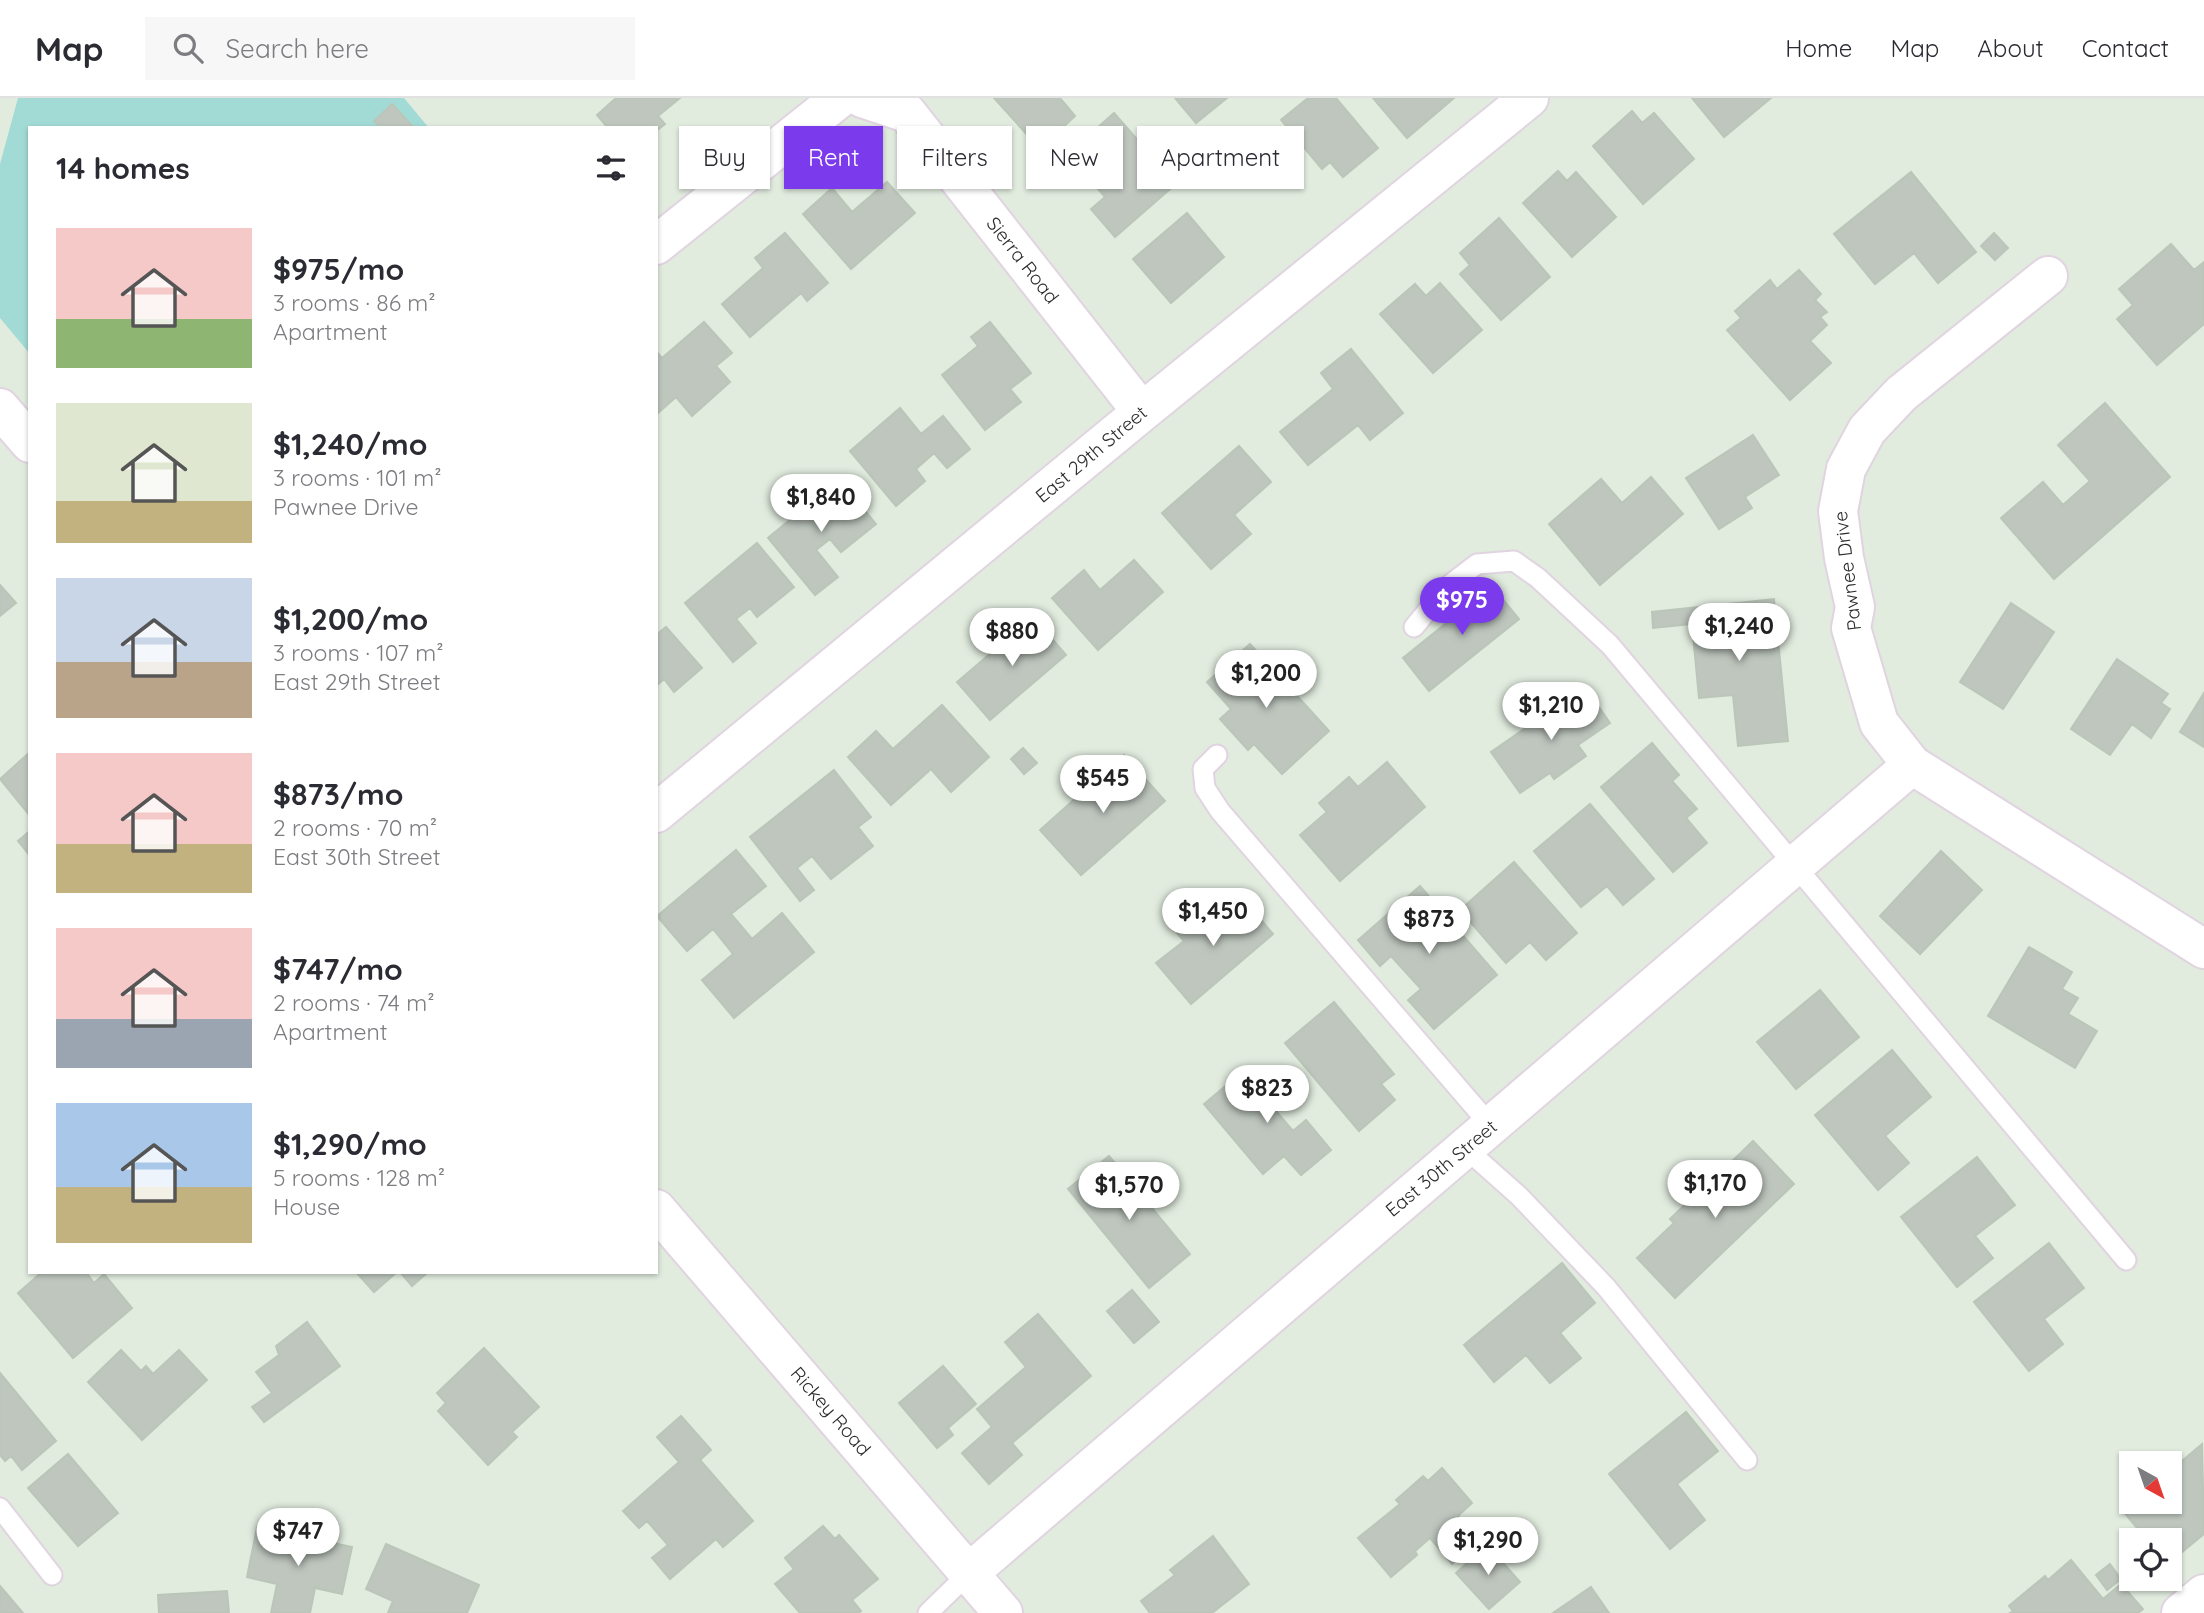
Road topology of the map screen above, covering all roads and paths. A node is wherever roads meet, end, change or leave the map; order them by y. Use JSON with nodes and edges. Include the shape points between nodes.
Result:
{"nodes":[{"id":1,"x":840,"y":98,"type":"edge"},
{"id":2,"x":862,"y":98,"type":"edge"},
{"id":3,"x":1529,"y":98,"type":"edge"},
{"id":4,"x":658,"y":243,"type":"edge"},
{"id":5,"x":2048,"y":276,"type":"dead end"},
{"id":6,"x":0,"y":408,"type":"edge"},
{"id":7,"x":1142,"y":412,"type":"junction"},
{"id":8,"x":28,"y":441,"type":"edge"},
{"id":9,"x":1414,"y":627,"type":"dead end"},
{"id":10,"x":1217,"y":755,"type":"dead end"},
{"id":11,"x":1912,"y":765,"type":"junction"},
{"id":12,"x":658,"y":811,"type":"edge"},
{"id":13,"x":1795,"y":865,"type":"junction"},
{"id":14,"x":2204,"y":949,"type":"edge"},
{"id":15,"x":1478,"y":1137,"type":"junction"},
{"id":16,"x":658,"y":1211,"type":"edge"},
{"id":17,"x":2126,"y":1260,"type":"dead end"},
{"id":18,"x":1747,"y":1460,"type":"dead end"},
{"id":19,"x":0,"y":1508,"type":"edge"},
{"id":20,"x":970,"y":1572,"type":"junction"},
{"id":21,"x":52,"y":1575,"type":"dead end"},
{"id":22,"x":2204,"y":1594,"type":"edge"},
{"id":23,"x":928,"y":1613,"type":"edge"},
{"id":24,"x":1003,"y":1613,"type":"edge"},
{"id":25,"x":2181,"y":1613,"type":"edge"}],
"edges":[{"from":1,"to":4,"type":"street"},
{"from":2,"to":7,"type":"street","name":"Sierra Road","via":[[907,113]]},
{"from":3,"to":7,"type":"street","name":"East 29th Street"},
{"from":5,"to":11,"type":"street","name":"Pawnee Drive","via":[[1900,394],[1867,430],[1846,469],[1839,511],[1855,607],[1851,628],[1879,723]]},
{"from":6,"to":8,"type":"street"},
{"from":7,"to":12,"type":"street","name":"East 29th Street"},
{"from":9,"to":13,"type":"lane","via":[[1447,587],[1478,564],[1514,561],[1610,645]]},
{"from":10,"to":15,"type":"lane","via":[[1203,769],[1205,788],[1220,811]]},
{"from":11,"to":13,"type":"street","name":"East 30th Street"},
{"from":11,"to":14,"type":"street","name":"Pawnee Drive"},
{"from":13,"to":15,"type":"street","name":"East 30th Street"},
{"from":13,"to":17,"type":"lane"},
{"from":15,"to":18,"type":"lane","via":[[1519,1196],[1606,1287]]},
{"from":15,"to":20,"type":"street","name":"East 30th Street"},
{"from":16,"to":20,"type":"street","name":"Rickey Road"},
{"from":19,"to":21,"type":"lane"},
{"from":20,"to":23,"type":"lane"},
{"from":20,"to":24,"type":"street","name":"Rickey Road"},
{"from":22,"to":25,"type":"street"}]}
